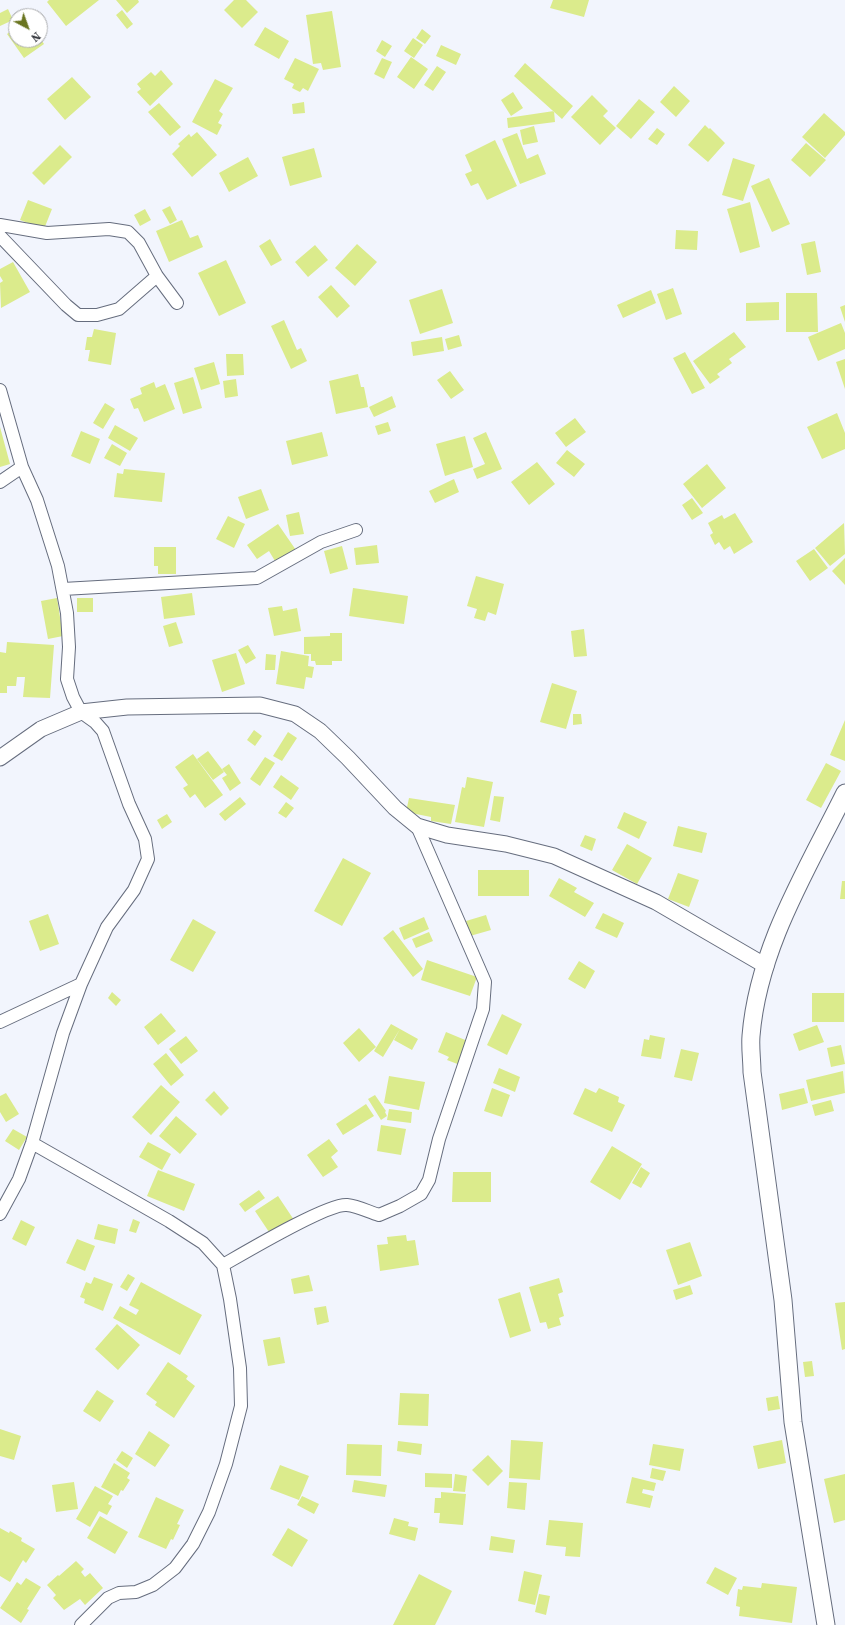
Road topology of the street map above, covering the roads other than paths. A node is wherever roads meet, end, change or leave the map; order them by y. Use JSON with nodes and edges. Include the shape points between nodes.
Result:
{"nodes":[{"id":1,"x":0,"y":226,"type":"edge"},
{"id":2,"x":0,"y":236,"type":"edge"},
{"id":3,"x":157,"y":276,"type":"junction"},
{"id":4,"x":177,"y":303,"type":"dead end"},
{"id":5,"x":0,"y":390,"type":"edge"},
{"id":6,"x":22,"y":466,"type":"junction"},
{"id":7,"x":0,"y":482,"type":"edge"},
{"id":8,"x":356,"y":530,"type":"dead end"},
{"id":9,"x":63,"y":588,"type":"junction"},
{"id":10,"x":81,"y":712,"type":"junction"},
{"id":11,"x":0,"y":758,"type":"edge"},
{"id":12,"x":845,"y":793,"type":"edge"},
{"id":13,"x":417,"y":826,"type":"junction"},
{"id":14,"x":766,"y":966,"type":"junction"},
{"id":15,"x":81,"y":984,"type":"junction"},
{"id":16,"x":0,"y":1022,"type":"edge"},
{"id":17,"x":32,"y":1143,"type":"junction"},
{"id":18,"x":0,"y":1214,"type":"edge"},
{"id":19,"x":223,"y":1265,"type":"junction"},
{"id":20,"x":81,"y":1625,"type":"edge"},
{"id":21,"x":826,"y":1625,"type":"edge"}],
"edges":[{"from":1,"to":3,"type":"street","via":[[47,233],[109,229],[128,232],[140,242]]},
{"from":2,"to":3,"type":"street","via":[[78,315],[97,315],[119,309]]},
{"from":3,"to":4,"type":"street"},
{"from":5,"to":6,"type":"street"},
{"from":6,"to":7,"type":"street"},
{"from":6,"to":9,"type":"street","via":[[37,500]]},
{"from":8,"to":9,"type":"street","via":[[320,542],[257,578]]},
{"from":9,"to":10,"type":"street","via":[[69,647],[68,679]]},
{"from":10,"to":11,"type":"street","via":[[41,729]]},
{"from":10,"to":13,"type":"street","via":[[127,707],[260,706],[295,714],[320,731],[395,808]]},
{"from":10,"to":15,"type":"street","via":[[102,731],[145,839],[148,859],[134,890],[107,927]]},
{"from":12,"to":14,"type":"main road","via":[[779,927]]},
{"from":13,"to":14,"type":"street","via":[[447,835],[506,844],[554,856],[656,902]]},
{"from":13,"to":19,"type":"street","via":[[485,982],[483,1009],[439,1139],[429,1180],[421,1194],[379,1215],[346,1205],[333,1208]]},
{"from":14,"to":21,"type":"main road","via":[[759,987],[751,1037],[752,1072],[783,1300],[793,1422]]},
{"from":15,"to":16,"type":"street"},
{"from":15,"to":17,"type":"street","via":[[63,1033]]},
{"from":17,"to":18,"type":"street","via":[[19,1179]]},
{"from":17,"to":19,"type":"street","via":[[169,1220],[203,1243]]},
{"from":19,"to":20,"type":"street","via":[[240,1368],[241,1406],[226,1464],[209,1512],[193,1544],[175,1568],[153,1585],[136,1592],[119,1593],[108,1598]]}]}
